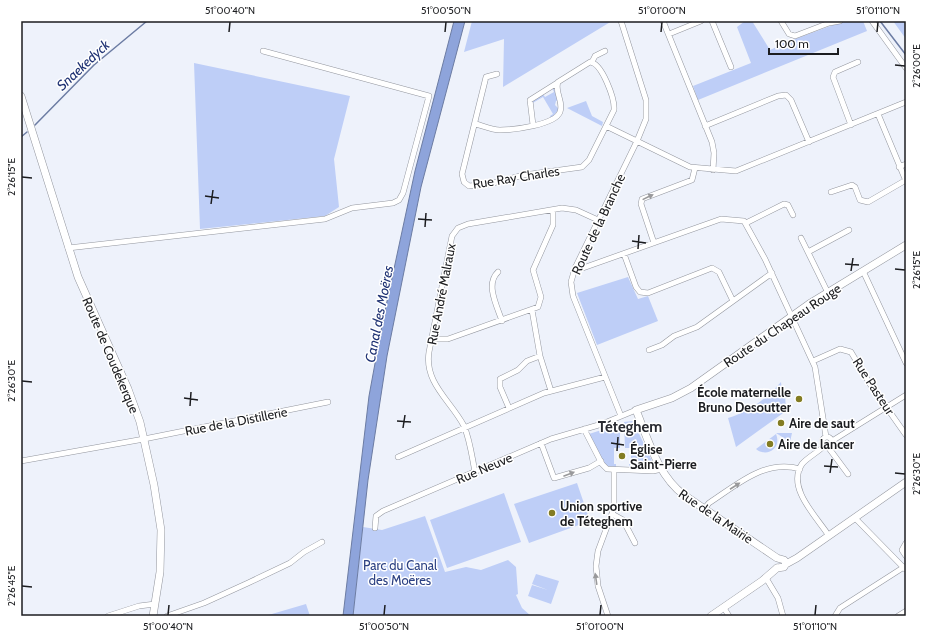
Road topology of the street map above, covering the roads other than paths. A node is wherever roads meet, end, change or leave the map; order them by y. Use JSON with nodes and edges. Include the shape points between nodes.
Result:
{"nodes":[{"id":1,"x":622,"y":21,"type":"edge"},
{"id":2,"x":664,"y":21,"type":"edge"},
{"id":3,"x":702,"y":21,"type":"edge"},
{"id":4,"x":712,"y":21,"type":"edge"},
{"id":5,"x":781,"y":21,"type":"edge"},
{"id":6,"x":840,"y":21,"type":"edge"},
{"id":7,"x":873,"y":21,"type":"edge"},
{"id":8,"x":669,"y":34,"type":"junction"},
{"id":9,"x":263,"y":51,"type":"dead end"},
{"id":10,"x":605,"y":51,"type":"dead end"},
{"id":11,"x":592,"y":62,"type":"junction"},
{"id":12,"x":858,"y":62,"type":"dead end"},
{"id":13,"x":732,"y":67,"type":"dead end"},
{"id":14,"x":906,"y":68,"type":"edge"},
{"id":15,"x":497,"y":74,"type":"dead end"},
{"id":16,"x":557,"y":83,"type":"junction"},
{"id":17,"x":21,"y":96,"type":"edge"},
{"id":18,"x":906,"y":102,"type":"edge"},
{"id":19,"x":878,"y":114,"type":"junction"},
{"id":20,"x":476,"y":124,"type":"junction"},
{"id":21,"x":533,"y":125,"type":"junction"},
{"id":22,"x":851,"y":125,"type":"junction"},
{"id":23,"x":606,"y":126,"type":"junction"},
{"id":24,"x":705,"y":126,"type":"junction"},
{"id":25,"x":637,"y":141,"type":"junction"},
{"id":26,"x":809,"y":142,"type":"junction"},
{"id":27,"x":906,"y":164,"type":"edge"},
{"id":28,"x":899,"y":166,"type":"junction"},
{"id":29,"x":695,"y":168,"type":"junction"},
{"id":30,"x":713,"y":170,"type":"junction"},
{"id":31,"x":906,"y":181,"type":"edge"},
{"id":32,"x":831,"y":192,"type":"dead end"},
{"id":33,"x":552,"y":210,"type":"junction"},
{"id":34,"x":794,"y":215,"type":"dead end"},
{"id":35,"x":598,"y":220,"type":"junction"},
{"id":36,"x":746,"y":223,"type":"junction"},
{"id":37,"x":849,"y":230,"type":"dead end"},
{"id":38,"x":801,"y":238,"type":"dead end"},
{"id":39,"x":654,"y":243,"type":"junction"},
{"id":40,"x":906,"y":245,"type":"edge"},
{"id":41,"x":68,"y":248,"type":"junction"},
{"id":42,"x":808,"y":252,"type":"junction"},
{"id":43,"x":624,"y":254,"type":"junction"},
{"id":44,"x":575,"y":268,"type":"junction"},
{"id":45,"x":863,"y":271,"type":"junction"},
{"id":46,"x":498,"y":272,"type":"dead end"},
{"id":47,"x":772,"y":273,"type":"junction"},
{"id":48,"x":828,"y":292,"type":"junction"},
{"id":49,"x":733,"y":301,"type":"junction"},
{"id":50,"x":532,"y":310,"type":"junction"},
{"id":51,"x":792,"y":316,"type":"junction"},
{"id":52,"x":502,"y":321,"type":"junction"},
{"id":53,"x":432,"y":339,"type":"junction"},
{"id":54,"x":650,"y":350,"type":"dead end"},
{"id":55,"x":540,"y":356,"type":"junction"},
{"id":56,"x":813,"y":361,"type":"junction"},
{"id":57,"x":906,"y":364,"type":"edge"},
{"id":58,"x":605,"y":377,"type":"junction"},
{"id":59,"x":551,"y":390,"type":"junction"},
{"id":60,"x":906,"y":395,"type":"edge"},
{"id":61,"x":328,"y":402,"type":"dead end"},
{"id":62,"x":509,"y":408,"type":"junction"},
{"id":63,"x":887,"y":408,"type":"junction"},
{"id":64,"x":636,"y":410,"type":"junction"},
{"id":65,"x":621,"y":416,"type":"junction"},
{"id":66,"x":464,"y":428,"type":"junction"},
{"id":67,"x":584,"y":429,"type":"junction"},
{"id":68,"x":906,"y":435,"type":"edge"},
{"id":69,"x":826,"y":437,"type":"junction"},
{"id":70,"x":144,"y":439,"type":"junction"},
{"id":71,"x":832,"y":441,"type":"junction"},
{"id":72,"x":541,"y":443,"type":"junction"},
{"id":73,"x":826,"y":447,"type":"junction"},
{"id":74,"x":398,"y":457,"type":"dead end"},
{"id":75,"x":21,"y":461,"type":"edge"},
{"id":76,"x":601,"y":462,"type":"junction"},
{"id":77,"x":662,"y":469,"type":"junction"},
{"id":78,"x":800,"y":469,"type":"junction"},
{"id":79,"x":614,"y":471,"type":"junction"},
{"id":80,"x":475,"y":472,"type":"junction"},
{"id":81,"x":848,"y":474,"type":"dead end"},
{"id":82,"x":906,"y":482,"type":"edge"},
{"id":83,"x":704,"y":509,"type":"junction"},
{"id":84,"x":612,"y":514,"type":"junction"},
{"id":85,"x":855,"y":518,"type":"junction"},
{"id":86,"x":375,"y":528,"type":"dead end"},
{"id":87,"x":829,"y":536,"type":"junction"},
{"id":88,"x":322,"y":542,"type":"dead end"},
{"id":89,"x":635,"y":543,"type":"dead end"},
{"id":90,"x":906,"y":543,"type":"edge"},
{"id":91,"x":906,"y":556,"type":"edge"},
{"id":92,"x":777,"y":564,"type":"junction"},
{"id":93,"x":905,"y":568,"type":"edge"},
{"id":94,"x":766,"y":578,"type":"junction"},
{"id":95,"x":155,"y":604,"type":"junction"},
{"id":96,"x":724,"y":608,"type":"junction"},
{"id":97,"x":906,"y":611,"type":"edge"},
{"id":98,"x":108,"y":616,"type":"edge"},
{"id":99,"x":153,"y":616,"type":"edge"},
{"id":100,"x":167,"y":616,"type":"edge"},
{"id":101,"x":608,"y":616,"type":"edge"},
{"id":102,"x":711,"y":616,"type":"edge"},
{"id":103,"x":729,"y":616,"type":"edge"},
{"id":104,"x":783,"y":616,"type":"edge"},
{"id":105,"x":835,"y":616,"type":"edge"},
{"id":106,"x":898,"y":616,"type":"edge"}],
"edges":[{"from":1,"to":25,"type":"street","name":"Route de la Branche","via":[[647,105],[645,121]]},
{"from":2,"to":8,"type":"street"},
{"from":3,"to":8,"type":"street"},
{"from":4,"to":13,"type":"street"},
{"from":5,"to":6,"type":"street","via":[[789,34],[795,36]]},
{"from":7,"to":14,"type":"street"},
{"from":8,"to":24,"type":"street"},
{"from":9,"to":41,"type":"street","via":[[429,96],[399,200],[352,208],[325,219]]},
{"from":10,"to":11,"type":"street","via":[[594,57]]},
{"from":11,"to":16,"type":"street"},
{"from":11,"to":23,"type":"street","via":[[603,76],[614,104],[614,110]]},
{"from":12,"to":22,"type":"street","via":[[837,71],[833,77]]},
{"from":15,"to":20,"type":"street","name":"Rue Ray Charles","via":[[489,75],[485,79]]},
{"from":16,"to":21,"type":"street","via":[[530,100]]},
{"from":16,"to":21,"type":"street","via":[[561,102],[559,114],[549,122]]},
{"from":17,"to":41,"type":"main road","name":"Route de Coudekerque"},
{"from":18,"to":19,"type":"street"},
{"from":19,"to":22,"type":"street"},
{"from":19,"to":28,"type":"street"},
{"from":20,"to":21,"type":"street","via":[[498,130]]},
{"from":20,"to":23,"type":"street","name":"Rue Ray Charles","via":[[462,174],[464,182],[470,186],[528,174],[581,168],[588,162]]},
{"from":22,"to":26,"type":"street"},
{"from":23,"to":25,"type":"street"},
{"from":24,"to":26,"type":"street","via":[[786,95],[791,100]]},
{"from":24,"to":30,"type":"street","via":[[713,147]]},
{"from":25,"to":29,"type":"street"},
{"from":25,"to":35,"type":"street","name":"Route de la Branche"},
{"from":26,"to":30,"type":"street","via":[[741,170]]},
{"from":27,"to":28,"type":"street"},
{"from":28,"to":31,"type":"street"},
{"from":29,"to":30,"type":"street"},
{"from":39,"to":29,"type":"street","one_way":true,"via":[[641,204],[642,199],[692,180]]},
{"from":31,"to":32,"type":"street","via":[[869,202],[861,200],[852,185]]},
{"from":33,"to":35,"type":"street","name":"Rue André Malraux","via":[[572,209]]},
{"from":33,"to":50,"type":"street","via":[[553,225],[533,269],[541,300],[538,307]]},
{"from":33,"to":53,"type":"street","name":"Rue André Malraux","via":[[468,224],[456,231],[450,244]]},
{"from":34,"to":36,"type":"street","via":[[788,205],[782,204]]},
{"from":35,"to":44,"type":"street","name":"Route de la Branche"},
{"from":36,"to":39,"type":"street","via":[[740,219],[722,219]]},
{"from":36,"to":47,"type":"street"},
{"from":37,"to":42,"type":"street"},
{"from":38,"to":42,"type":"street"},
{"from":39,"to":43,"type":"street"},
{"from":40,"to":45,"type":"main road","name":"Route du Chapeau Rouge"},
{"from":41,"to":70,"type":"main road","name":"Route de Coudekerque","via":[[81,286],[131,396]]},
{"from":42,"to":48,"type":"street"},
{"from":43,"to":44,"type":"street","via":[[583,268]]},
{"from":43,"to":49,"type":"street","via":[[640,292],[648,293],[712,268],[719,272]]},
{"from":44,"to":58,"type":"street","name":"Route de la Branche","via":[[571,282],[573,294]]},
{"from":45,"to":48,"type":"main road","name":"Route du Chapeau Rouge"},
{"from":45,"to":57,"type":"street"},
{"from":46,"to":52,"type":"street","via":[[492,286]]},
{"from":47,"to":49,"type":"street"},
{"from":47,"to":51,"type":"street"},
{"from":48,"to":51,"type":"main road","name":"Route du Chapeau Rouge"},
{"from":49,"to":54,"type":"street","via":[[696,328],[674,336]]},
{"from":50,"to":52,"type":"street"},
{"from":50,"to":55,"type":"street"},
{"from":51,"to":56,"type":"street"},
{"from":51,"to":64,"type":"main road","name":"Route du Chapeau Rouge","via":[[691,388]]},
{"from":52,"to":53,"type":"street","via":[[446,339]]},
{"from":53,"to":66,"type":"street","name":"Rue André Malraux","via":[[428,362],[431,376]]},
{"from":55,"to":59,"type":"street"},
{"from":55,"to":62,"type":"street","via":[[527,360],[518,370],[499,380]]},
{"from":56,"to":63,"type":"street","name":"Rue Pasteur","via":[[840,349],[849,351]]},
{"from":56,"to":69,"type":"street","via":[[819,381]]},
{"from":58,"to":59,"type":"street"},
{"from":58,"to":65,"type":"street","name":"Route de la Branche"},
{"from":59,"to":62,"type":"street"},
{"from":60,"to":63,"type":"street"},
{"from":61,"to":70,"type":"street","name":"Rue de la Distillerie"},
{"from":62,"to":66,"type":"street"},
{"from":63,"to":68,"type":"street","name":"Rue Pasteur"},
{"from":63,"to":71,"type":"street"},
{"from":64,"to":65,"type":"street","name":"Rue Neuve"},
{"from":64,"to":77,"type":"main road","name":"Rue de la Mairie"},
{"from":65,"to":67,"type":"street","name":"Rue Neuve"},
{"from":66,"to":74,"type":"street"},
{"from":66,"to":80,"type":"street","name":"Rue André Malraux"},
{"from":67,"to":72,"type":"street","name":"Rue Neuve"},
{"from":67,"to":76,"type":"street"},
{"from":69,"to":71,"type":"street"},
{"from":69,"to":73,"type":"street","via":[[822,441]]},
{"from":70,"to":75,"type":"street","name":"Rue de la Distillerie"},
{"from":70,"to":95,"type":"main road","name":"Route de Coudekerque","via":[[161,530],[161,565]]},
{"from":71,"to":73,"type":"street","via":[[832,445]]},
{"from":72,"to":76,"type":"street","one_way":true,"via":[[554,478]]},
{"from":72,"to":80,"type":"street","name":"Rue Neuve"},
{"from":73,"to":78,"type":"street","via":[[804,461]]},
{"from":73,"to":81,"type":"street"},
{"from":76,"to":79,"type":"street","via":[[606,469]]},
{"from":77,"to":79,"type":"street"},
{"from":77,"to":83,"type":"main road","name":"Rue de la Mairie","via":[[676,489]]},
{"from":83,"to":78,"type":"street","one_way":true,"via":[[709,503],[759,470],[788,466]]},
{"from":78,"to":87,"type":"street","via":[[797,479],[799,490]]},
{"from":79,"to":84,"type":"street"},
{"from":80,"to":86,"type":"street","name":"Rue Neuve","via":[[381,512],[376,516]]},
{"from":82,"to":85,"type":"main road"},
{"from":83,"to":92,"type":"main road","name":"Rue de la Mairie","via":[[764,549]]},
{"from":84,"to":89,"type":"street","via":[[623,520]]},
{"from":101,"to":84,"type":"street","one_way":true,"via":[[598,586],[596,566],[599,549]]},
{"from":85,"to":87,"type":"main road"},
{"from":85,"to":93,"type":"street"},
{"from":87,"to":92,"type":"main road","via":[[783,568]]},
{"from":88,"to":100,"type":"street","via":[[290,563],[251,582]]},
{"from":90,"to":91,"type":"street","via":[[902,550]]},
{"from":92,"to":94,"type":"main road"},
{"from":93,"to":105,"type":"street","via":[[840,608]]},
{"from":94,"to":96,"type":"main road"},
{"from":94,"to":104,"type":"street","via":[[778,598]]},
{"from":95,"to":98,"type":"street","via":[[141,605]]},
{"from":95,"to":99,"type":"main road","name":"Route de Coudekerque"},
{"from":96,"to":102,"type":"main road"},
{"from":96,"to":103,"type":"street"},
{"from":97,"to":106,"type":"street"}]}
